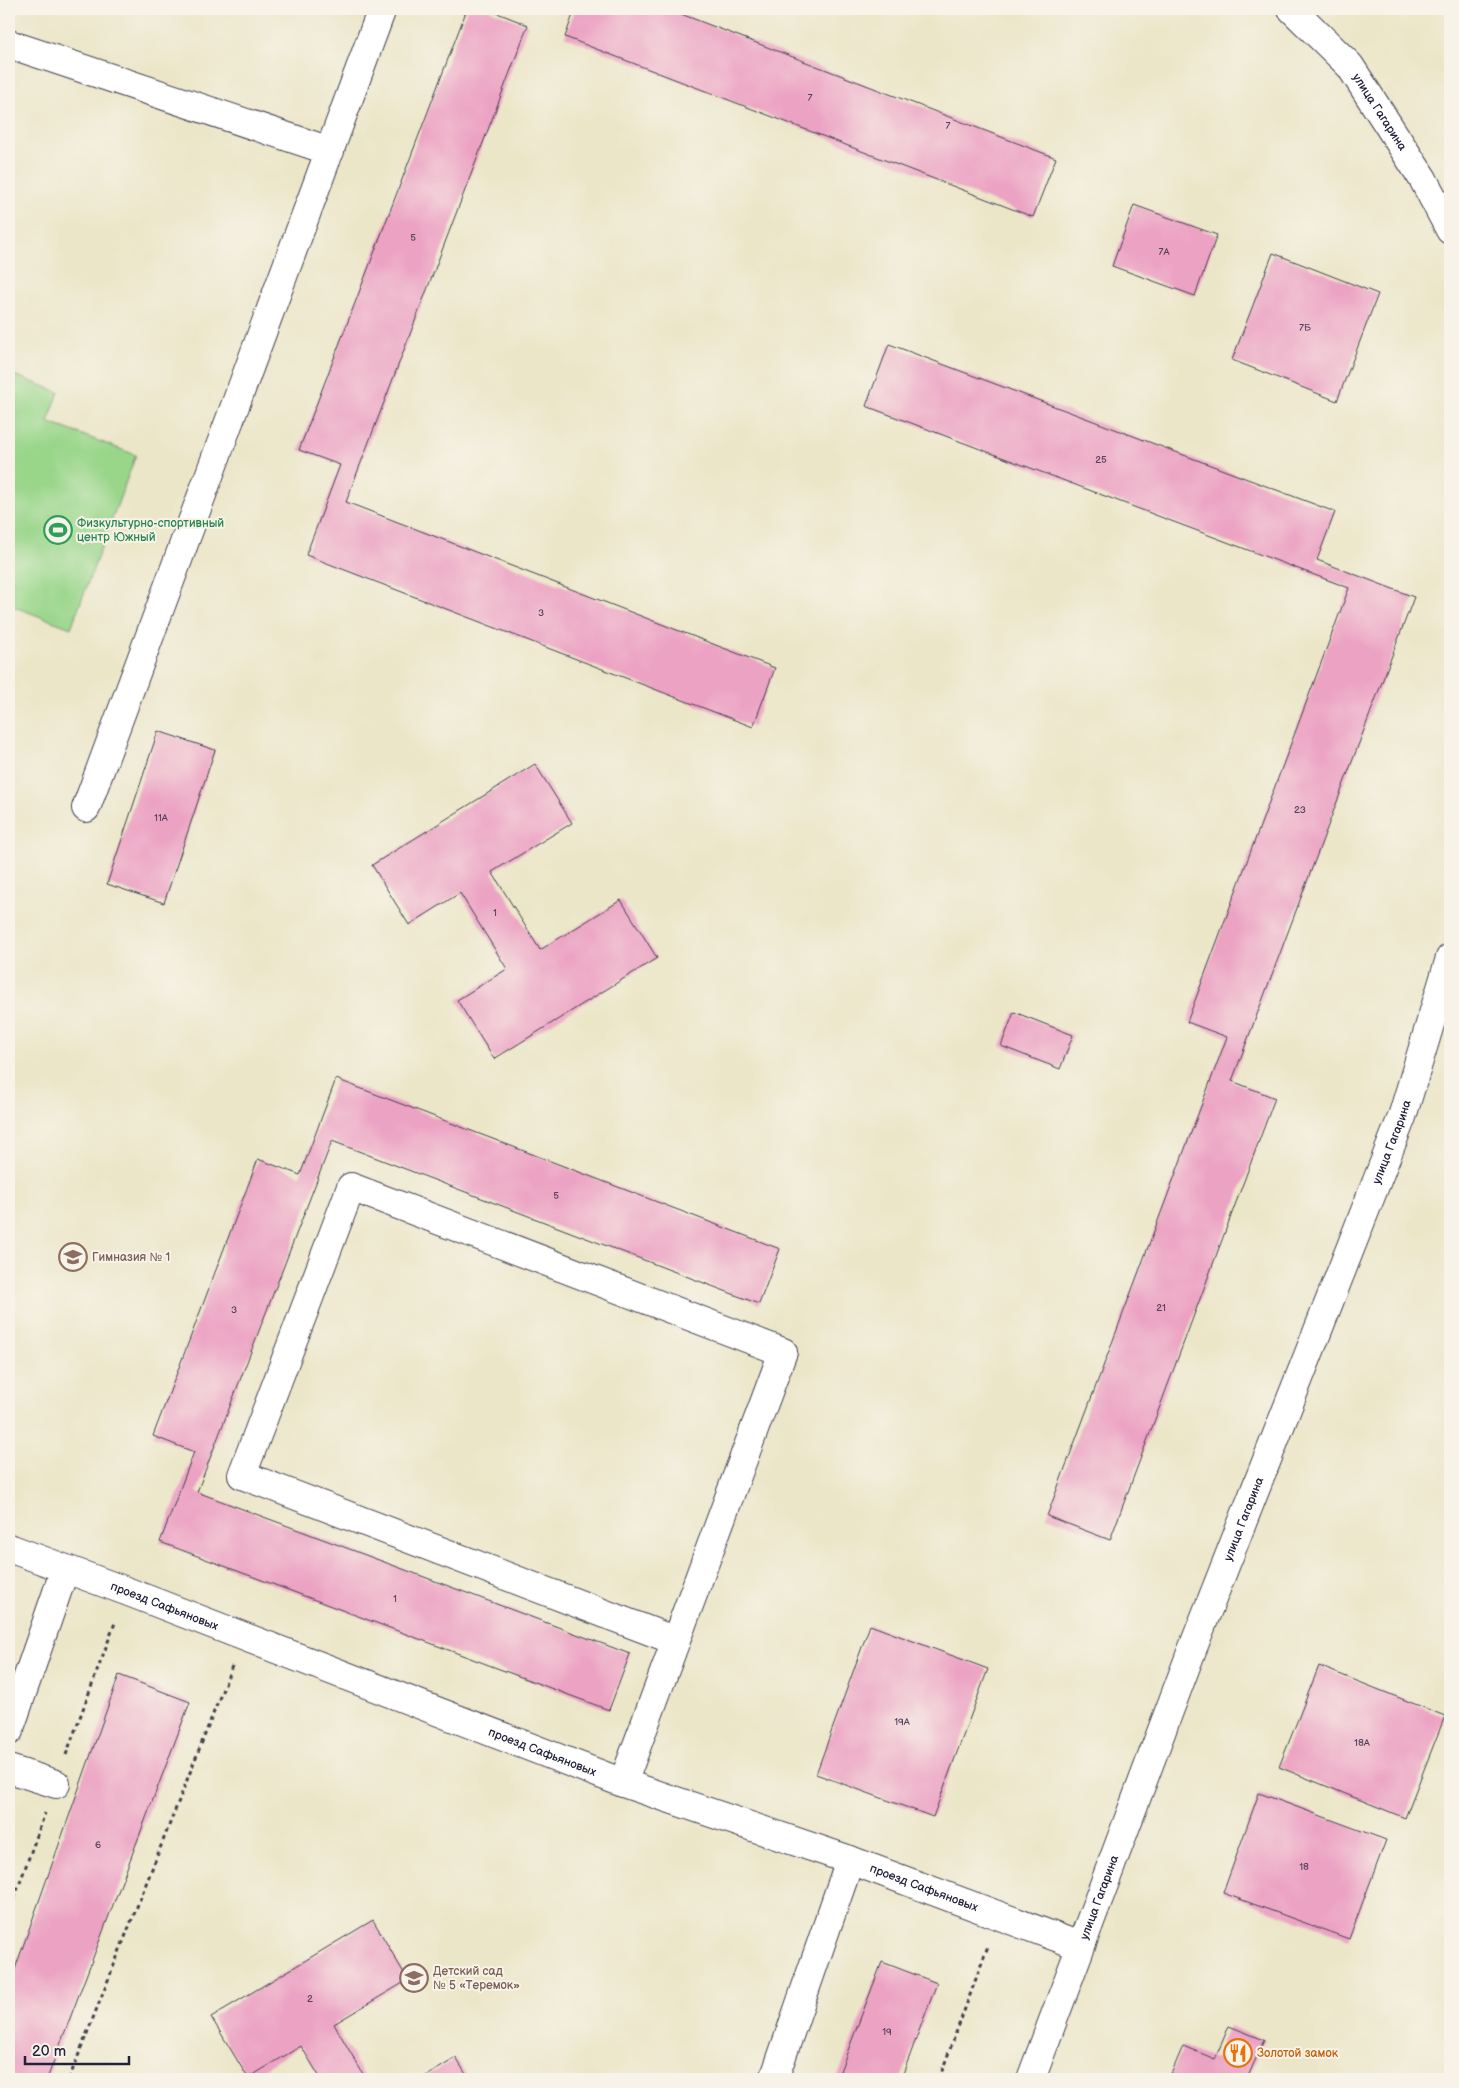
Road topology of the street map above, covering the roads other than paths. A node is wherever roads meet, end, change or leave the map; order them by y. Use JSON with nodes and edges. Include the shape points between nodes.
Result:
{"nodes":[{"id":1,"x":382,"y":9,"type":"edge"},
{"id":2,"x":1292,"y":9,"type":"edge"},
{"id":3,"x":9,"y":44,"type":"edge"},
{"id":4,"x":330,"y":151,"type":"junction"},
{"id":5,"x":1450,"y":230,"type":"edge"},
{"id":6,"x":86,"y":808,"type":"dead end"},
{"id":7,"x":1450,"y":958,"type":"edge"},
{"id":8,"x":9,"y":1548,"type":"edge"},
{"id":9,"x":65,"y":1569,"type":"junction"},
{"id":10,"x":676,"y":1641,"type":"junction"},
{"id":11,"x":9,"y":1731,"type":"edge"},
{"id":12,"x":9,"y":1770,"type":"edge"},
{"id":13,"x":623,"y":1783,"type":"junction"},
{"id":14,"x":56,"y":1784,"type":"dead end"},
{"id":15,"x":850,"y":1860,"type":"junction"},
{"id":16,"x":1080,"y":1946,"type":"junction"},
{"id":17,"x":774,"y":2079,"type":"edge"},
{"id":18,"x":1031,"y":2079,"type":"edge"}],
"edges":[{"from":1,"to":4,"type":"street"},
{"from":2,"to":5,"type":"street","name":"улица Гагарина","via":[[1350,66],[1423,179]]},
{"from":3,"to":4,"type":"street"},
{"from":4,"to":6,"type":"street"},
{"from":7,"to":16,"type":"street","name":"улица Гагарина","via":[[1402,1117],[1192,1650]]},
{"from":8,"to":9,"type":"street","name":"проезд Сафьяновых"},
{"from":9,"to":11,"type":"street"},
{"from":9,"to":13,"type":"street","name":"проезд Сафьяновых"},
{"from":10,"to":10,"type":"street","via":[[783,1352],[351,1187],[242,1475]]},
{"from":10,"to":13,"type":"street"},
{"from":12,"to":14,"type":"street"},
{"from":13,"to":15,"type":"street","name":"проезд Сафьяновых"},
{"from":15,"to":16,"type":"street","name":"проезд Сафьяновых"},
{"from":15,"to":17,"type":"street"},
{"from":16,"to":18,"type":"street","name":"улица Гагарина"}]}
